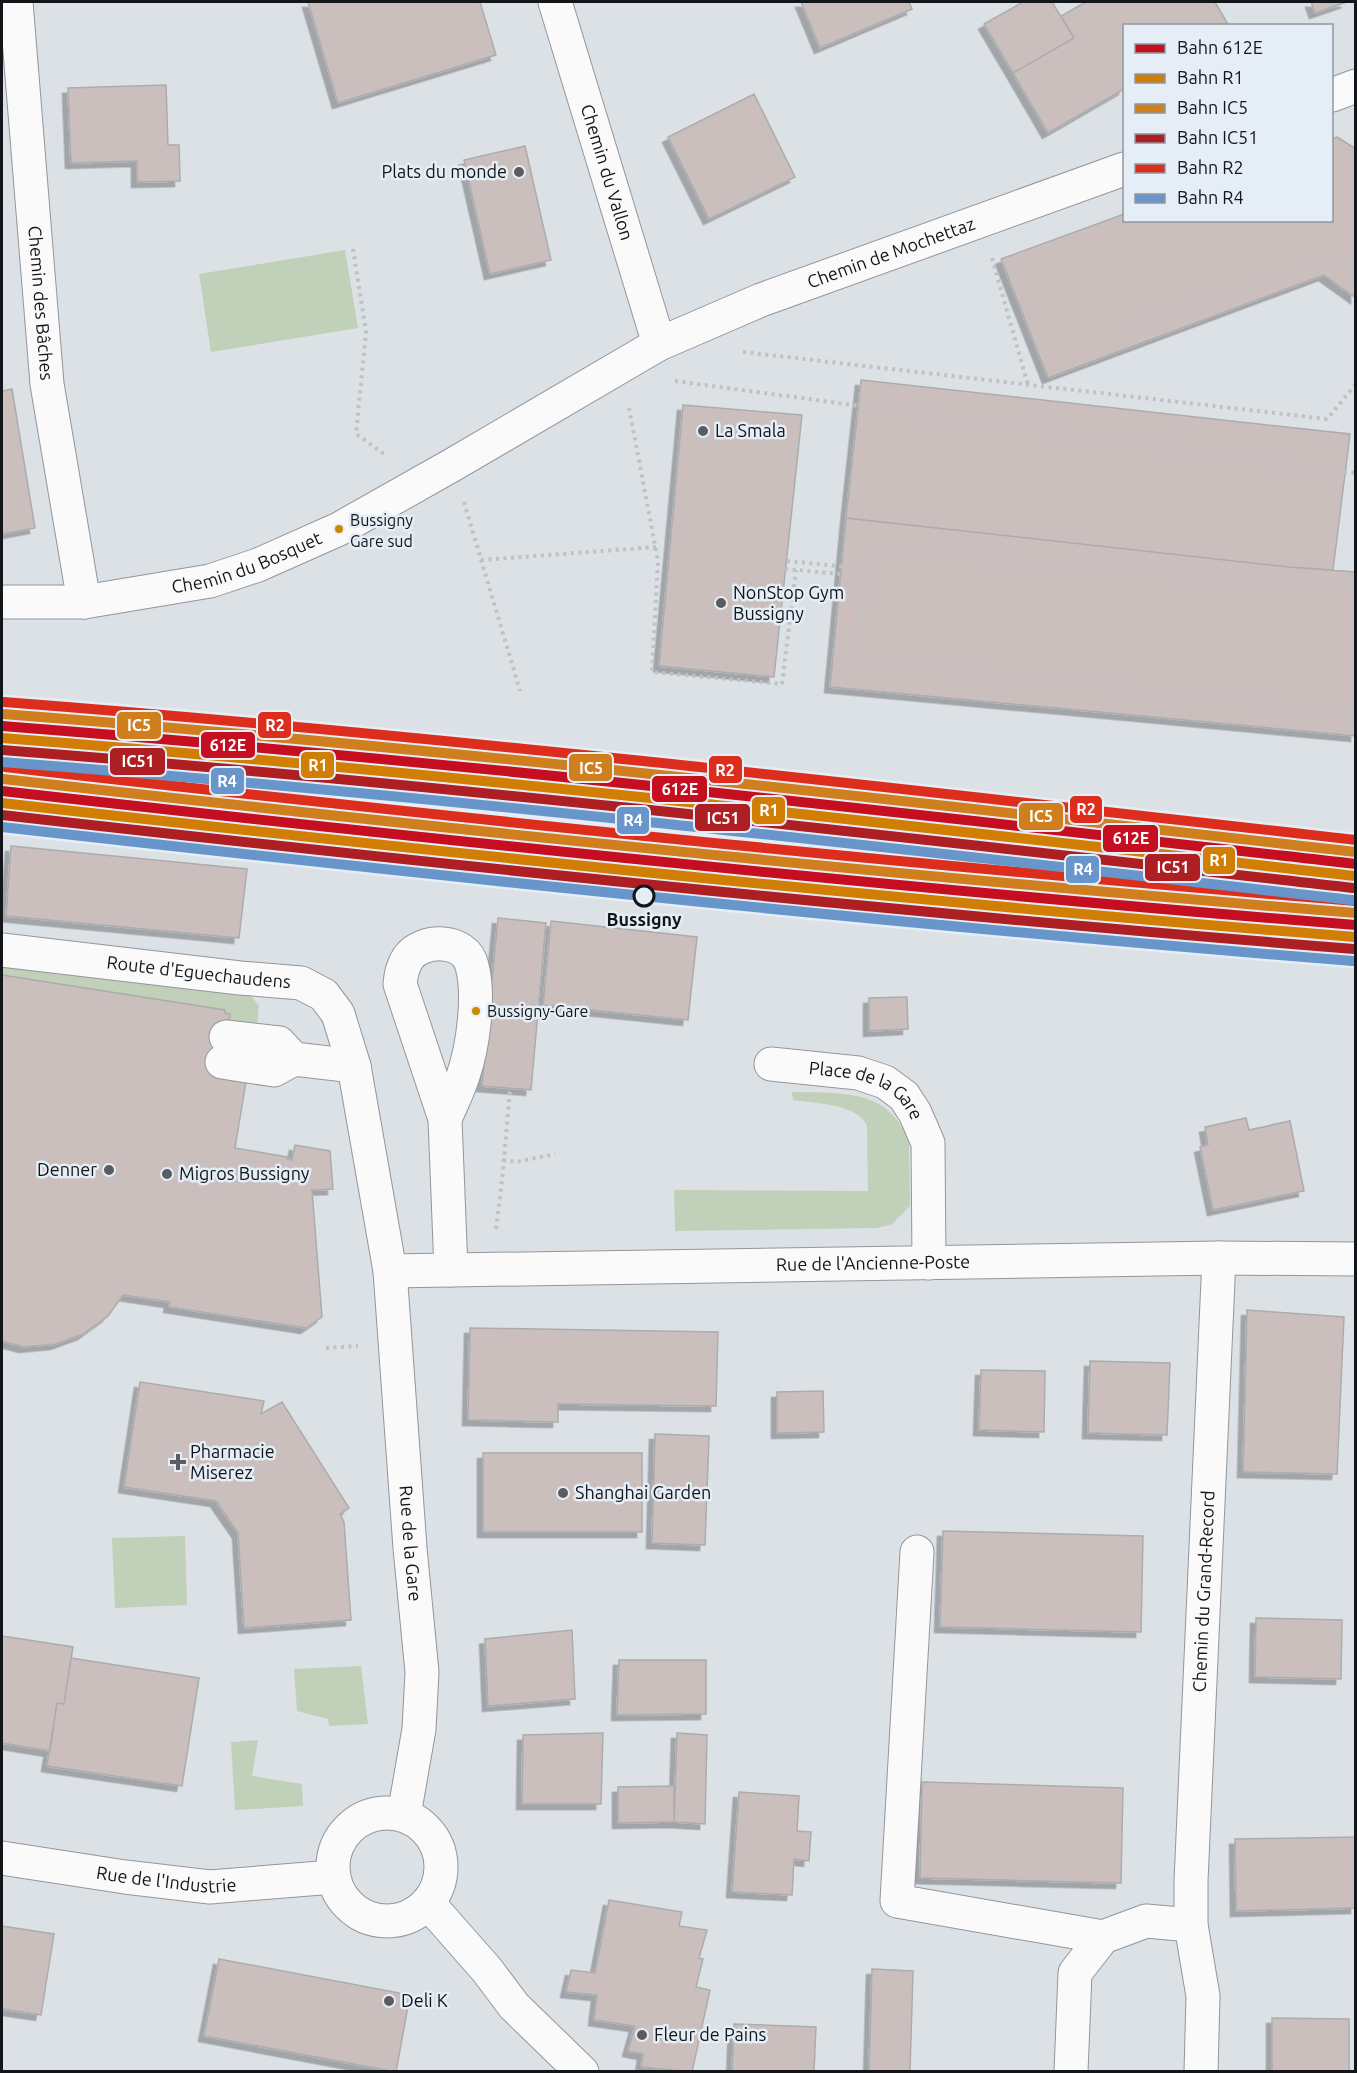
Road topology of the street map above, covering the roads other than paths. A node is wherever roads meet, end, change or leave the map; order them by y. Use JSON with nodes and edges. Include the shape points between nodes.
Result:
{"nodes":[{"id":1,"x":16,"y":2,"type":"edge"},
{"id":2,"x":555,"y":2,"type":"edge"},
{"id":3,"x":1356,"y":86,"type":"edge"},
{"id":4,"x":1333,"y":95,"type":"edge"},
{"id":5,"x":1123,"y":171,"type":"edge"},
{"id":6,"x":659,"y":344,"type":"junction"},
{"id":7,"x":2,"y":602,"type":"edge"},
{"id":8,"x":84,"y":602,"type":"junction"},
{"id":9,"x":2,"y":950,"type":"edge"},
{"id":10,"x":224,"y":1050,"type":"dead end"},
{"id":11,"x":771,"y":1064,"type":"dead end"},
{"id":12,"x":354,"y":1066,"type":"junction"},
{"id":13,"x":445,"y":1119,"type":"dead end"},
{"id":14,"x":1219,"y":1258,"type":"junction"},
{"id":15,"x":1356,"y":1259,"type":"edge"},
{"id":16,"x":929,"y":1263,"type":"junction"},
{"id":17,"x":451,"y":1270,"type":"junction"},
{"id":18,"x":390,"y":1271,"type":"junction"},
{"id":19,"x":917,"y":1552,"type":"dead end"},
{"id":20,"x":404,"y":1815,"type":"junction"},
{"id":21,"x":2,"y":1858,"type":"edge"},
{"id":22,"x":333,"y":1877,"type":"junction"},
{"id":23,"x":428,"y":1903,"type":"junction"},
{"id":24,"x":1191,"y":1925,"type":"junction"},
{"id":25,"x":1103,"y":1937,"type":"junction"},
{"id":26,"x":582,"y":2072,"type":"edge"},
{"id":27,"x":1071,"y":2072,"type":"edge"},
{"id":28,"x":1201,"y":2072,"type":"edge"}],
"edges":[{"from":1,"to":8,"type":"street","name":"Chemin des Bâches","via":[[47,384]]},
{"from":2,"to":6,"type":"street","name":"Chemin du Vallon"},
{"from":3,"to":4,"type":"street"},
{"from":5,"to":6,"type":"street","name":"Chemin de Mochettaz","via":[[761,300]]},
{"from":6,"to":8,"type":"street","name":"Chemin du Bosquet","via":[[339,529],[258,565],[210,581]]},
{"from":7,"to":8,"type":"street","name":"Chemin du Bosquet"},
{"from":9,"to":12,"type":"street","name":"Route d'Eguechaudens","via":[[301,983],[324,995],[338,1014]]},
{"from":10,"to":12,"type":"street","via":[[279,1043],[294,1059]]},
{"from":11,"to":16,"type":"street","name":"Place de la Gare","via":[[858,1073],[885,1082],[904,1096],[928,1143]]},
{"from":12,"to":18,"type":"street","name":"Route d'Eguechaudens"},
{"from":13,"to":17,"type":"street"},
{"from":14,"to":15,"type":"street","name":"Rue de l'Ancienne-Poste"},
{"from":14,"to":16,"type":"street","name":"Rue de l'Ancienne-Poste"},
{"from":14,"to":24,"type":"street","name":"Chemin du Grand-Record"},
{"from":16,"to":17,"type":"street","name":"Rue de l'Ancienne-Poste"},
{"from":17,"to":18,"type":"street","name":"Rue de l'Ancienne-Poste"},
{"from":18,"to":20,"type":"street","name":"Rue de la Gare","via":[[422,1672],[419,1729]]},
{"from":19,"to":25,"type":"street","via":[[897,1901]]},
{"from":20,"to":22,"type":"street","via":[[382,1813],[361,1820],[344,1834],[334,1854]]},
{"from":20,"to":23,"type":"street","via":[[423,1826],[436,1843],[442,1864],[439,1885]]},
{"from":21,"to":22,"type":"street","name":"Rue de l'Industrie","via":[[210,1887]]},
{"from":22,"to":23,"type":"street","via":[[341,1896],[354,1911],[372,1920],[393,1922],[412,1916]]},
{"from":23,"to":26,"type":"street","via":[[514,2006]]},
{"from":24,"to":25,"type":"street","via":[[1146,1920]]},
{"from":24,"to":28,"type":"street","name":"Chemin du Grand-Record","via":[[1203,1996]]},
{"from":25,"to":27,"type":"street","via":[[1075,1973]]}]}
